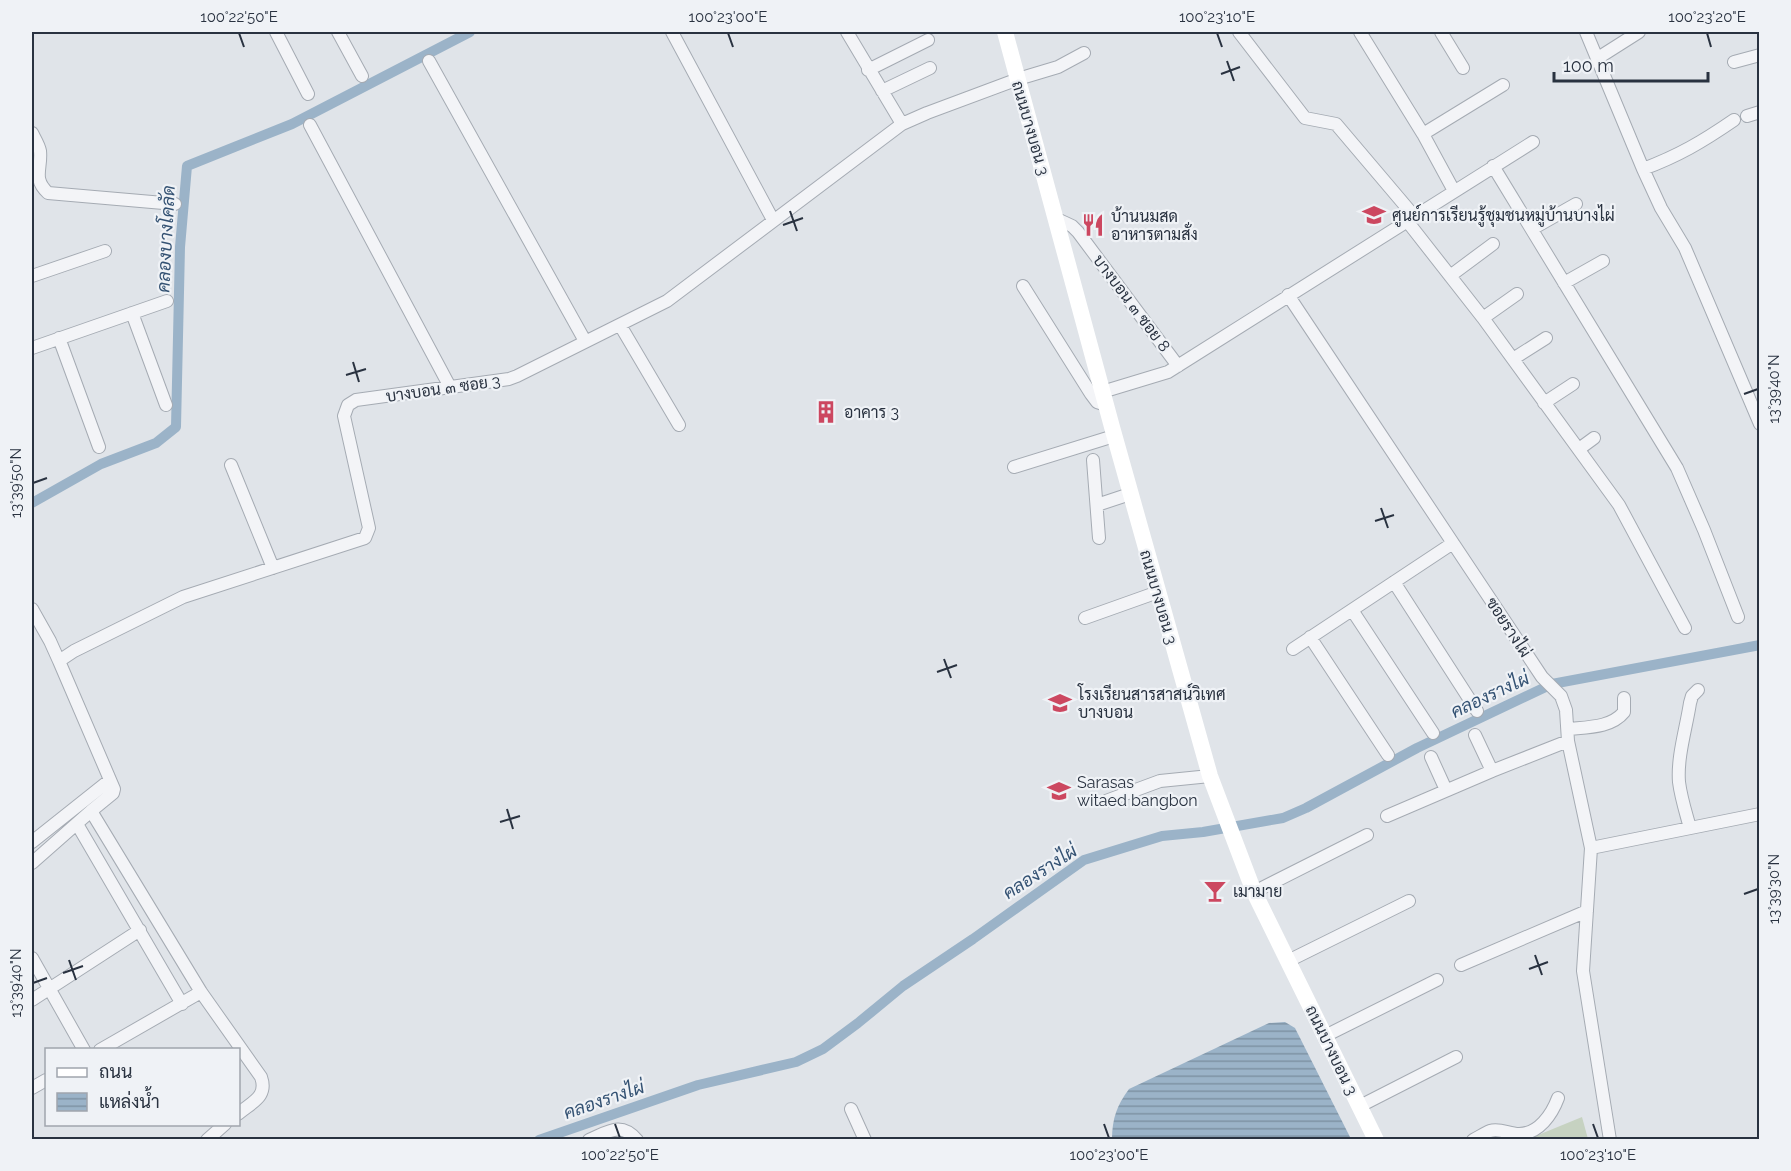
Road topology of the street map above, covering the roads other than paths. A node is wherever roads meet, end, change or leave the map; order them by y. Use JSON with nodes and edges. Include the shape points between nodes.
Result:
{"nodes":[{"id":1,"x":276,"y":32,"type":"edge"},
{"id":2,"x":338,"y":32,"type":"edge"},
{"id":3,"x":672,"y":32,"type":"edge"},
{"id":4,"x":847,"y":32,"type":"edge"},
{"id":5,"x":1005,"y":32,"type":"edge"},
{"id":6,"x":1239,"y":32,"type":"edge"},
{"id":7,"x":1360,"y":32,"type":"edge"},
{"id":8,"x":1442,"y":32,"type":"edge"},
{"id":9,"x":1586,"y":32,"type":"edge"},
{"id":10,"x":1639,"y":32,"type":"edge"},
{"id":11,"x":928,"y":40,"type":"dead end"},
{"id":12,"x":1084,"y":53,"type":"dead end"},
{"id":13,"x":1760,"y":55,"type":"edge"},
{"id":14,"x":1598,"y":58,"type":"junction"},
{"id":15,"x":429,"y":61,"type":"dead end"},
{"id":16,"x":1734,"y":62,"type":"dead end"},
{"id":17,"x":930,"y":68,"type":"dead end"},
{"id":18,"x":1463,"y":68,"type":"dead end"},
{"id":19,"x":868,"y":70,"type":"junction"},
{"id":20,"x":362,"y":76,"type":"dead end"},
{"id":21,"x":1018,"y":79,"type":"junction"},
{"id":22,"x":1503,"y":85,"type":"dead end"},
{"id":23,"x":882,"y":91,"type":"junction"},
{"id":24,"x":308,"y":94,"type":"dead end"},
{"id":25,"x":1760,"y":112,"type":"edge"},
{"id":26,"x":1747,"y":116,"type":"dead end"},
{"id":27,"x":1734,"y":120,"type":"dead end"},
{"id":28,"x":902,"y":124,"type":"junction"},
{"id":29,"x":310,"y":125,"type":"dead end"},
{"id":30,"x":32,"y":133,"type":"edge"},
{"id":31,"x":1423,"y":134,"type":"junction"},
{"id":32,"x":1533,"y":142,"type":"dead end"},
{"id":33,"x":1493,"y":166,"type":"junction"},
{"id":34,"x":1643,"y":169,"type":"junction"},
{"id":35,"x":1454,"y":191,"type":"junction"},
{"id":36,"x":174,"y":204,"type":"dead end"},
{"id":37,"x":1576,"y":204,"type":"dead end"},
{"id":38,"x":1057,"y":219,"type":"junction"},
{"id":39,"x":1410,"y":219,"type":"junction"},
{"id":40,"x":773,"y":220,"type":"junction"},
{"id":41,"x":1532,"y":229,"type":"junction"},
{"id":42,"x":1493,"y":244,"type":"dead end"},
{"id":43,"x":105,"y":251,"type":"dead end"},
{"id":44,"x":1603,"y":261,"type":"dead end"},
{"id":45,"x":33,"y":272,"type":"edge"},
{"id":46,"x":1450,"y":276,"type":"junction"},
{"id":47,"x":1564,"y":283,"type":"junction"},
{"id":48,"x":1023,"y":286,"type":"dead end"},
{"id":49,"x":1517,"y":294,"type":"dead end"},
{"id":50,"x":1288,"y":295,"type":"junction"},
{"id":51,"x":167,"y":301,"type":"dead end"},
{"id":52,"x":132,"y":313,"type":"junction"},
{"id":53,"x":1483,"y":318,"type":"junction"},
{"id":54,"x":620,"y":325,"type":"junction"},
{"id":55,"x":59,"y":338,"type":"junction"},
{"id":56,"x":1546,"y":338,"type":"dead end"},
{"id":57,"x":585,"y":341,"type":"junction"},
{"id":58,"x":32,"y":348,"type":"edge"},
{"id":59,"x":1513,"y":360,"type":"junction"},
{"id":60,"x":1178,"y":366,"type":"junction"},
{"id":61,"x":1573,"y":384,"type":"dead end"},
{"id":62,"x":450,"y":387,"type":"junction"},
{"id":63,"x":1104,"y":398,"type":"junction"},
{"id":64,"x":1544,"y":403,"type":"junction"},
{"id":65,"x":166,"y":405,"type":"dead end"},
{"id":66,"x":1760,"y":424,"type":"edge"},
{"id":67,"x":679,"y":425,"type":"dead end"},
{"id":68,"x":1114,"y":436,"type":"junction"},
{"id":69,"x":1594,"y":438,"type":"dead end"},
{"id":70,"x":99,"y":447,"type":"dead end"},
{"id":71,"x":1579,"y":448,"type":"junction"},
{"id":72,"x":1093,"y":460,"type":"dead end"},
{"id":73,"x":231,"y":465,"type":"dead end"},
{"id":74,"x":1014,"y":467,"type":"dead end"},
{"id":75,"x":1130,"y":494,"type":"junction"},
{"id":76,"x":1097,"y":505,"type":"junction"},
{"id":77,"x":1099,"y":538,"type":"dead end"},
{"id":78,"x":1453,"y":543,"type":"junction"},
{"id":79,"x":273,"y":568,"type":"junction"},
{"id":80,"x":1394,"y":582,"type":"junction"},
{"id":81,"x":1158,"y":592,"type":"junction"},
{"id":82,"x":32,"y":609,"type":"edge"},
{"id":83,"x":1352,"y":610,"type":"junction"},
{"id":84,"x":1738,"y":617,"type":"dead end"},
{"id":85,"x":1085,"y":618,"type":"dead end"},
{"id":86,"x":1685,"y":628,"type":"dead end"},
{"id":87,"x":1310,"y":637,"type":"junction"},
{"id":88,"x":1293,"y":649,"type":"dead end"},
{"id":89,"x":59,"y":661,"type":"junction"},
{"id":90,"x":1698,"y":690,"type":"dead end"},
{"id":91,"x":1624,"y":698,"type":"dead end"},
{"id":92,"x":1477,"y":711,"type":"dead end"},
{"id":93,"x":1433,"y":733,"type":"dead end"},
{"id":94,"x":1475,"y":735,"type":"dead end"},
{"id":95,"x":1568,"y":735,"type":"junction"},
{"id":96,"x":1388,"y":755,"type":"dead end"},
{"id":97,"x":1431,"y":757,"type":"dead end"},
{"id":98,"x":1492,"y":771,"type":"junction"},
{"id":99,"x":1210,"y":776,"type":"junction"},
{"id":100,"x":110,"y":780,"type":"junction"},
{"id":101,"x":1446,"y":790,"type":"junction"},
{"id":102,"x":1106,"y":801,"type":"dead end"},
{"id":103,"x":92,"y":811,"type":"junction"},
{"id":104,"x":1760,"y":814,"type":"edge"},
{"id":105,"x":1387,"y":816,"type":"dead end"},
{"id":106,"x":77,"y":824,"type":"junction"},
{"id":107,"x":1690,"y":828,"type":"junction"},
{"id":108,"x":1368,"y":835,"type":"dead end"},
{"id":109,"x":32,"y":842,"type":"edge"},
{"id":110,"x":1591,"y":848,"type":"junction"},
{"id":111,"x":32,"y":863,"type":"edge"},
{"id":112,"x":1254,"y":892,"type":"junction"},
{"id":113,"x":1409,"y":900,"type":"dead end"},
{"id":114,"x":1587,"y":911,"type":"junction"},
{"id":115,"x":140,"y":930,"type":"junction"},
{"id":116,"x":32,"y":958,"type":"edge"},
{"id":117,"x":1288,"y":961,"type":"junction"},
{"id":118,"x":1461,"y":965,"type":"dead end"},
{"id":119,"x":1437,"y":980,"type":"dead end"},
{"id":120,"x":50,"y":988,"type":"junction"},
{"id":121,"x":201,"y":992,"type":"junction"},
{"id":122,"x":32,"y":1000,"type":"edge"},
{"id":123,"x":182,"y":1004,"type":"junction"},
{"id":124,"x":1325,"y":1036,"type":"junction"},
{"id":125,"x":83,"y":1048,"type":"edge"},
{"id":126,"x":104,"y":1048,"type":"edge"},
{"id":127,"x":1456,"y":1057,"type":"dead end"},
{"id":128,"x":1558,"y":1098,"type":"dead end"},
{"id":129,"x":1360,"y":1106,"type":"junction"},
{"id":130,"x":851,"y":1109,"type":"dead end"},
{"id":131,"x":240,"y":1112,"type":"edge"},
{"id":132,"x":224,"y":1126,"type":"edge"},
{"id":133,"x":207,"y":1140,"type":"edge"},
{"id":134,"x":589,"y":1140,"type":"edge"},
{"id":135,"x":637,"y":1140,"type":"edge"},
{"id":136,"x":865,"y":1140,"type":"edge"},
{"id":137,"x":1377,"y":1140,"type":"edge"},
{"id":138,"x":1473,"y":1140,"type":"edge"},
{"id":139,"x":1610,"y":1140,"type":"edge"}],
"edges":[{"from":1,"to":24,"type":"street"},
{"from":2,"to":20,"type":"street"},
{"from":3,"to":40,"type":"street"},
{"from":4,"to":19,"type":"street"},
{"from":5,"to":21,"type":"main road","name":"ถนนบางบอน 3"},
{"from":6,"to":39,"type":"street","via":[[1305,118],[1336,124]]},
{"from":7,"to":31,"type":"street"},
{"from":8,"to":18,"type":"street"},
{"from":9,"to":14,"type":"street"},
{"from":10,"to":14,"type":"street"},
{"from":11,"to":19,"type":"street"},
{"from":12,"to":21,"type":"street","name":"บางบอน ๓ ซอย 3","via":[[1058,67]]},
{"from":13,"to":16,"type":"street"},
{"from":14,"to":34,"type":"street"},
{"from":15,"to":57,"type":"street"},
{"from":17,"to":23,"type":"street"},
{"from":19,"to":23,"type":"street"},
{"from":21,"to":28,"type":"street","name":"บางบอน ๓ ซอย 3"},
{"from":21,"to":38,"type":"main road","name":"ถนนบางบอน 3"},
{"from":22,"to":31,"type":"street"},
{"from":23,"to":28,"type":"street"},
{"from":25,"to":26,"type":"street"},
{"from":27,"to":34,"type":"street","via":[[1676,157]]},
{"from":28,"to":40,"type":"street","name":"บางบอน ๓ ซอย 3"},
{"from":29,"to":62,"type":"street"},
{"from":30,"to":36,"type":"street","via":[[40,151],[39,180],[48,193]]},
{"from":31,"to":35,"type":"street"},
{"from":32,"to":33,"type":"street"},
{"from":33,"to":35,"type":"street"},
{"from":33,"to":41,"type":"street"},
{"from":34,"to":66,"type":"street","via":[[1685,248]]},
{"from":35,"to":39,"type":"street"},
{"from":37,"to":41,"type":"street"},
{"from":38,"to":60,"type":"street","name":"บางบอน ๓ ซอย 8","via":[[1078,232]]},
{"from":38,"to":63,"type":"main road","name":"ถนนบางบอน 3"},
{"from":39,"to":46,"type":"street"},
{"from":39,"to":50,"type":"street"},
{"from":40,"to":54,"type":"street","name":"บางบอน ๓ ซอย 3","via":[[668,301]]},
{"from":41,"to":47,"type":"street"},
{"from":42,"to":46,"type":"street"},
{"from":43,"to":45,"type":"street"},
{"from":44,"to":47,"type":"street"},
{"from":46,"to":53,"type":"street"},
{"from":47,"to":84,"type":"street","via":[[1677,468]]},
{"from":48,"to":63,"type":"street","via":[[1091,394],[1097,402]]},
{"from":49,"to":53,"type":"street"},
{"from":50,"to":60,"type":"street"},
{"from":50,"to":78,"type":"street","name":"ซอยรางไผ่"},
{"from":51,"to":52,"type":"street"},
{"from":52,"to":55,"type":"street"},
{"from":52,"to":65,"type":"street"},
{"from":53,"to":59,"type":"street"},
{"from":54,"to":57,"type":"street","name":"บางบอน ๓ ซอย 3"},
{"from":54,"to":67,"type":"street"},
{"from":55,"to":58,"type":"street"},
{"from":55,"to":70,"type":"street"},
{"from":56,"to":59,"type":"street"},
{"from":57,"to":62,"type":"street","name":"บางบอน ๓ ซอย 3","via":[[509,379]]},
{"from":59,"to":64,"type":"street"},
{"from":60,"to":63,"type":"street"},
{"from":61,"to":64,"type":"street"},
{"from":62,"to":79,"type":"street","name":"บางบอน ๓ ซอย 3","via":[[356,400],[348,405],[344,416],[369,523],[368,534]]},
{"from":63,"to":68,"type":"main road","name":"ถนนบางบอน 3"},
{"from":64,"to":71,"type":"street"},
{"from":68,"to":74,"type":"street"},
{"from":68,"to":75,"type":"main road","name":"ถนนบางบอน 3"},
{"from":69,"to":71,"type":"street"},
{"from":71,"to":86,"type":"street","via":[[1620,505]]},
{"from":72,"to":76,"type":"street"},
{"from":73,"to":79,"type":"street"},
{"from":75,"to":76,"type":"street"},
{"from":75,"to":81,"type":"main road","name":"ถนนบางบอน 3"},
{"from":76,"to":77,"type":"street"},
{"from":78,"to":80,"type":"street"},
{"from":78,"to":95,"type":"street","name":"ซอยรางไผ่","via":[[1542,677],[1561,696]]},
{"from":79,"to":89,"type":"street","name":"บางบอน ๓ ซอย 3","via":[[183,597]]},
{"from":80,"to":83,"type":"street"},
{"from":80,"to":92,"type":"street"},
{"from":81,"to":85,"type":"street"},
{"from":81,"to":99,"type":"main road","name":"ถนนบางบอน 3"},
{"from":82,"to":89,"type":"street"},
{"from":83,"to":87,"type":"street"},
{"from":83,"to":93,"type":"street"},
{"from":87,"to":88,"type":"street"},
{"from":87,"to":96,"type":"street"},
{"from":89,"to":100,"type":"street"},
{"from":90,"to":107,"type":"street","via":[[1692,696],[1679,765]]},
{"from":91,"to":95,"type":"street","via":[[1624,711],[1614,721]]},
{"from":94,"to":98,"type":"street"},
{"from":95,"to":98,"type":"street"},
{"from":95,"to":110,"type":"street","name":"ซอยรางไผ่"},
{"from":97,"to":101,"type":"street"},
{"from":98,"to":101,"type":"street"},
{"from":99,"to":102,"type":"street","via":[[1160,781]]},
{"from":99,"to":112,"type":"main road","name":"ถนนบางบอน 3"},
{"from":100,"to":103,"type":"street","via":[[114,793]]},
{"from":100,"to":109,"type":"street"},
{"from":101,"to":105,"type":"street"},
{"from":103,"to":106,"type":"street"},
{"from":103,"to":121,"type":"street"},
{"from":104,"to":107,"type":"street"},
{"from":106,"to":111,"type":"street"},
{"from":106,"to":115,"type":"street"},
{"from":107,"to":110,"type":"street"},
{"from":108,"to":112,"type":"street"},
{"from":110,"to":114,"type":"street","name":"ซอยรางไผ่"},
{"from":112,"to":117,"type":"main road","name":"ถนนบางบอน 3"},
{"from":113,"to":117,"type":"street"},
{"from":114,"to":118,"type":"street"},
{"from":114,"to":139,"type":"street","name":"ซอยรางไผ่","via":[[1584,984]]},
{"from":115,"to":120,"type":"street"},
{"from":115,"to":123,"type":"street"},
{"from":116,"to":120,"type":"street"},
{"from":117,"to":124,"type":"main road","name":"ถนนบางบอน 3"},
{"from":119,"to":124,"type":"street"},
{"from":120,"to":122,"type":"street"},
{"from":120,"to":125,"type":"street"},
{"from":121,"to":123,"type":"street"},
{"from":121,"to":131,"type":"street","via":[[264,1086],[261,1095]]},
{"from":123,"to":126,"type":"street"},
{"from":124,"to":129,"type":"main road","name":"ถนนบางบอน 3"},
{"from":127,"to":129,"type":"street"},
{"from":128,"to":138,"type":"street","via":[[1552,1113],[1528,1132],[1490,1131]]},
{"from":129,"to":137,"type":"main road","name":"ถนนบางบอน 3"},
{"from":130,"to":136,"type":"street"},
{"from":132,"to":133,"type":"street"},
{"from":134,"to":135,"type":"street","via":[[618,1128],[628,1130]]}]}
